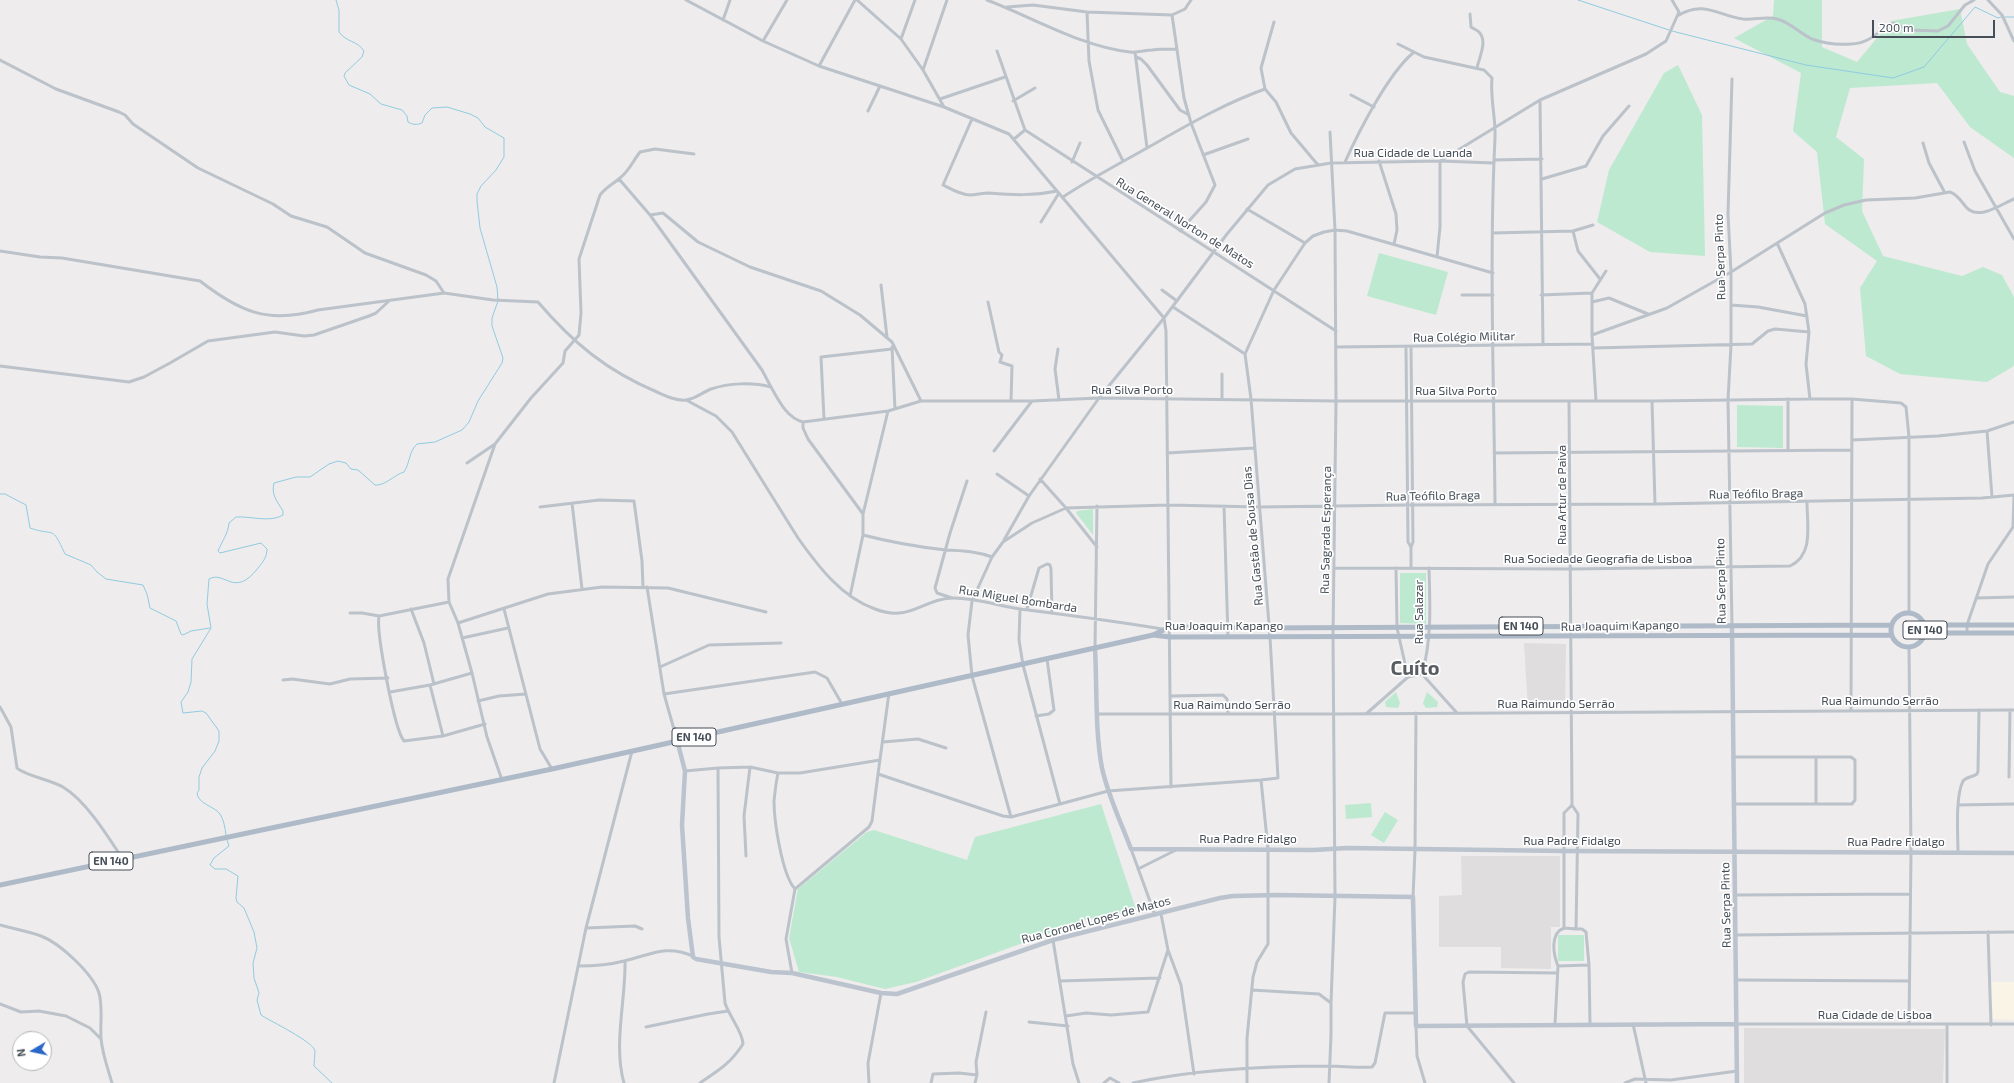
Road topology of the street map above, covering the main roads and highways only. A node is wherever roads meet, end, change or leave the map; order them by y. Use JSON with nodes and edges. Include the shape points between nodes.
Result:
{"nodes":[{"id":1,"x":1793,"y":625,"type":"junction"},
{"id":2,"x":1891,"y":625,"type":"junction"},
{"id":3,"x":1924,"y":625,"type":"junction"},
{"id":4,"x":2014,"y":625,"type":"edge"},
{"id":5,"x":1498,"y":626,"type":"junction"},
{"id":6,"x":1623,"y":626,"type":"junction"},
{"id":7,"x":1676,"y":626,"type":"junction"},
{"id":8,"x":1295,"y":628,"type":"junction"},
{"id":9,"x":1307,"y":628,"type":"junction"},
{"id":10,"x":1924,"y":633,"type":"junction"},
{"id":11,"x":2014,"y":633,"type":"edge"},
{"id":12,"x":1891,"y":634,"type":"junction"},
{"id":13,"x":1153,"y":635,"type":"junction"},
{"id":14,"x":1623,"y":635,"type":"junction"},
{"id":15,"x":1676,"y":635,"type":"junction"},
{"id":16,"x":1793,"y":635,"type":"junction"},
{"id":17,"x":1498,"y":636,"type":"junction"},
{"id":18,"x":1294,"y":637,"type":"junction"},
{"id":19,"x":1306,"y":637,"type":"junction"},
{"id":20,"x":0,"y":885,"type":"edge"}],
"edges":[{"from":1,"to":2,"type":"main road","name":"Rua Joaquim Kapango","number":"EN 140"},
{"from":1,"to":7,"type":"main road","name":"Rua Joaquim Kapango","number":"EN 140"},
{"from":1,"to":16,"type":"main road"},
{"from":2,"to":3,"type":"main road","number":"EN 140","via":[[1898,616],[1909,613],[1918,616]]},
{"from":2,"to":12,"type":"main road","number":"EN 140"},
{"from":3,"to":4,"type":"main road","number":"EN 140"},
{"from":3,"to":10,"type":"main road","number":"EN 140"},
{"from":5,"to":6,"type":"main road","name":"Rua Joaquim Kapango","number":"EN 140"},
{"from":5,"to":9,"type":"main road","name":"Rua Joaquim Kapango","number":"EN 140"},
{"from":5,"to":17,"type":"main road"},
{"from":6,"to":7,"type":"main road","name":"Rua Joaquim Kapango","number":"EN 140"},
{"from":6,"to":14,"type":"main road"},
{"from":7,"to":15,"type":"main road"},
{"from":8,"to":9,"type":"main road","name":"Rua Joaquim Kapango","number":"EN 140"},
{"from":8,"to":13,"type":"main road","name":"Rua Joaquim Kapango","number":"EN 140","via":[[1170,627]]},
{"from":8,"to":18,"type":"main road"},
{"from":9,"to":19,"type":"main road"},
{"from":10,"to":11,"type":"main road","number":"EN 140"},
{"from":10,"to":12,"type":"main road","number":"EN 140","via":[[1919,642],[1909,647],[1898,644]]},
{"from":12,"to":16,"type":"main road","name":"Rua Joaquim Kapango","number":"EN 140"},
{"from":13,"to":18,"type":"main road","name":"Rua Joaquim Kapango","number":"EN 140"},
{"from":13,"to":20,"type":"main road","number":"EN 140","via":[[502,780]]},
{"from":14,"to":15,"type":"main road","name":"Rua Joaquim Kapango","number":"EN 140"},
{"from":14,"to":17,"type":"main road","name":"Rua Joaquim Kapango","number":"EN 140"},
{"from":15,"to":16,"type":"main road","name":"Rua Joaquim Kapango","number":"EN 140"},
{"from":17,"to":19,"type":"main road","name":"Rua Joaquim Kapango","number":"EN 140"},
{"from":18,"to":19,"type":"main road","name":"Rua Joaquim Kapango","number":"EN 140"}]}
